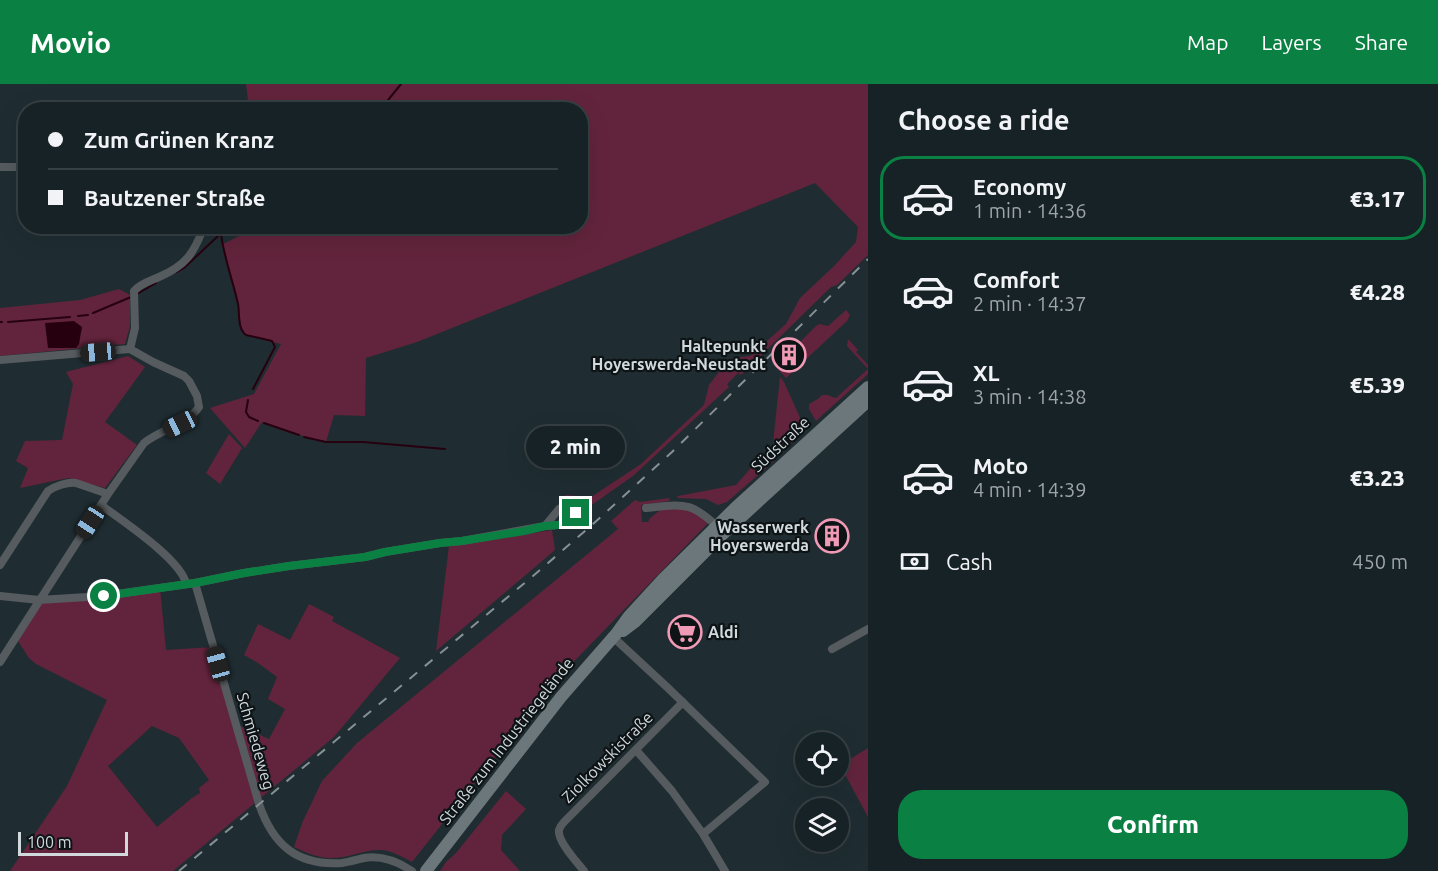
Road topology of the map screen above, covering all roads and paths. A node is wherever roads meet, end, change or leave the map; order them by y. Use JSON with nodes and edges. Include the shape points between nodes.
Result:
{"nodes":[{"id":1,"x":0,"y":167,"type":"edge"},
{"id":2,"x":18,"y":167,"type":"edge"},
{"id":3,"x":201,"y":234,"type":"edge"},
{"id":4,"x":130,"y":349,"type":"junction"},
{"id":5,"x":0,"y":360,"type":"edge"},
{"id":6,"x":868,"y":387,"type":"edge"},
{"id":7,"x":868,"y":401,"type":"edge"},
{"id":8,"x":108,"y":494,"type":"junction"},
{"id":9,"x":101,"y":505,"type":"junction"},
{"id":10,"x":646,"y":508,"type":"dead end"},
{"id":11,"x":545,"y":526,"type":"dead end"},
{"id":12,"x":720,"y":529,"type":"junction"},
{"id":13,"x":0,"y":565,"type":"edge"},
{"id":14,"x":190,"y":583,"type":"junction"},
{"id":15,"x":0,"y":596,"type":"edge"},
{"id":16,"x":39,"y":600,"type":"junction"},
{"id":17,"x":868,"y":629,"type":"edge"},
{"id":18,"x":615,"y":636,"type":"junction"},
{"id":19,"x":832,"y":649,"type":"dead end"},
{"id":20,"x":0,"y":662,"type":"edge"},
{"id":21,"x":682,"y":702,"type":"junction"},
{"id":22,"x":636,"y":750,"type":"junction"},
{"id":23,"x":703,"y":834,"type":"junction"},
{"id":24,"x":412,"y":871,"type":"edge"},
{"id":25,"x":426,"y":871,"type":"edge"},
{"id":26,"x":584,"y":871,"type":"edge"},
{"id":27,"x":725,"y":871,"type":"edge"}],
"edges":[{"from":1,"to":2,"type":"street"},
{"from":3,"to":4,"type":"street","via":[[181,266],[134,291],[135,328]]},
{"from":4,"to":5,"type":"street"},
{"from":4,"to":8,"type":"street","via":[[184,376],[200,407],[180,424],[144,443]]},
{"from":6,"to":12,"type":"main road","name":"Südstraße","via":[[812,436]]},
{"from":7,"to":12,"type":"main road","name":"Südstraße"},
{"from":8,"to":9,"type":"street"},
{"from":8,"to":13,"type":"street","via":[[72,483],[52,488]]},
{"from":9,"to":14,"type":"street","name":"Schmiedeweg","via":[[159,549]]},
{"from":9,"to":16,"type":"street"},
{"from":10,"to":12,"type":"street","via":[[686,506],[696,509]]},
{"from":11,"to":14,"type":"street"},
{"from":12,"to":18,"type":"main road","name":"Straße zum Industriegelände","via":[[635,622]]},
{"from":14,"to":16,"type":"street","via":[[104,596]]},
{"from":14,"to":24,"type":"street","name":"Schmiedeweg","via":[[262,813],[276,839],[291,852],[316,861],[386,858]]},
{"from":15,"to":16,"type":"street"},
{"from":16,"to":20,"type":"street"},
{"from":17,"to":19,"type":"street"},
{"from":18,"to":21,"type":"street"},
{"from":18,"to":25,"type":"main road","name":"Straße zum Industriegelände","via":[[557,702]]},
{"from":21,"to":22,"type":"street","name":"Ziolkowskistraße"},
{"from":21,"to":23,"type":"street","via":[[765,782]]},
{"from":22,"to":23,"type":"street"},
{"from":22,"to":26,"type":"street","name":"Ziolkowskistraße","via":[[560,828],[562,843]]},
{"from":23,"to":27,"type":"street"}]}
